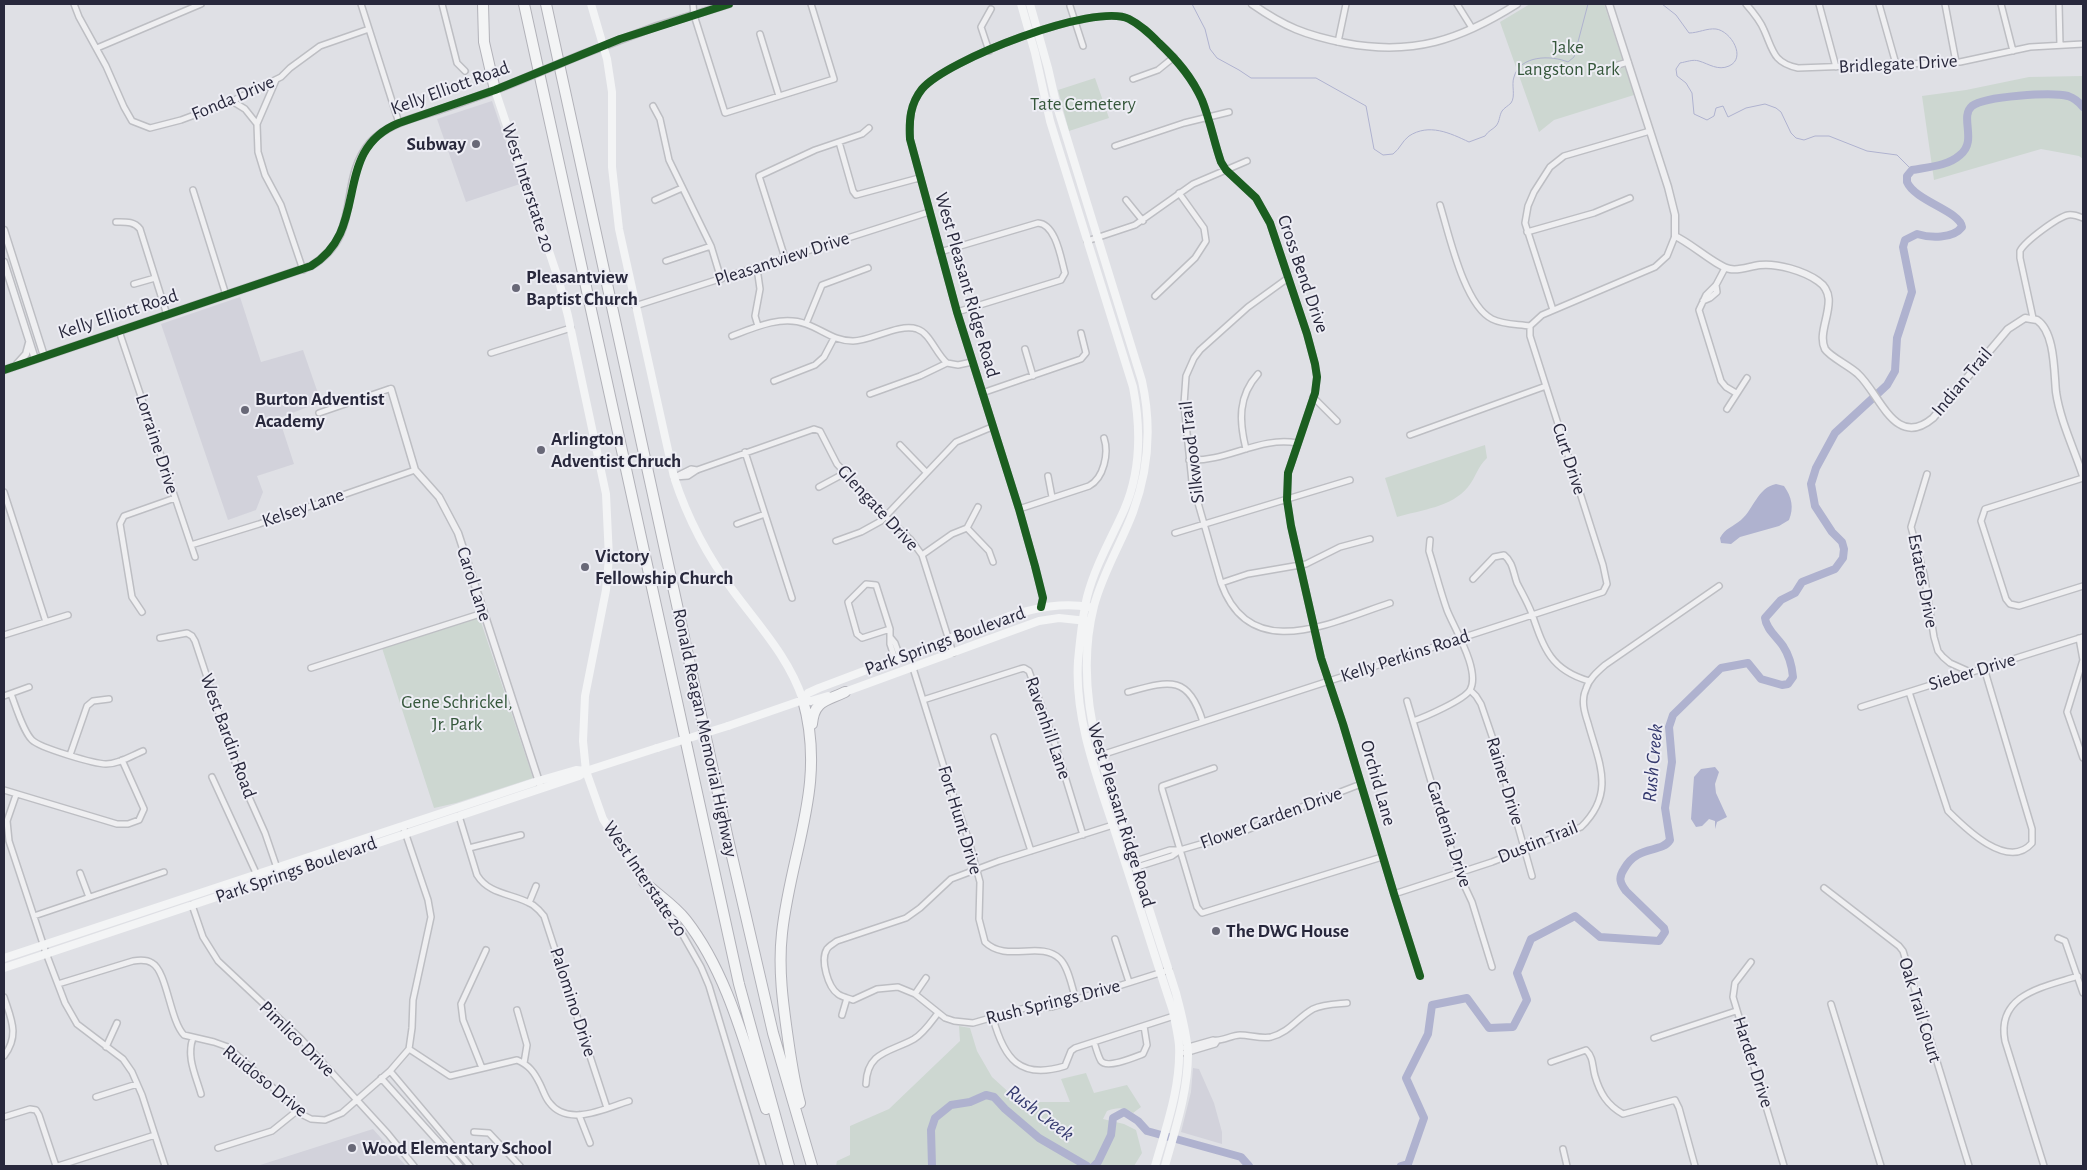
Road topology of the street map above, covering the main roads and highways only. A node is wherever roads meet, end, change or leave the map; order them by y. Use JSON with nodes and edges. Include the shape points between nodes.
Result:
{"nodes":[{"id":1,"x":483,"y":4,"type":"edge"},
{"id":2,"x":524,"y":4,"type":"edge"},
{"id":3,"x":546,"y":4,"type":"edge"},
{"id":4,"x":591,"y":4,"type":"edge"},
{"id":5,"x":1020,"y":4,"type":"edge"},
{"id":6,"x":1030,"y":4,"type":"edge"},
{"id":7,"x":495,"y":90,"type":"joint"},
{"id":8,"x":1090,"y":589,"type":"junction"},
{"id":9,"x":1071,"y":605,"type":"junction"},
{"id":10,"x":1090,"y":607,"type":"junction"},
{"id":11,"x":1057,"y":618,"type":"junction"},
{"id":12,"x":1083,"y":620,"type":"junction"},
{"id":13,"x":1091,"y":621,"type":"junction"},
{"id":14,"x":1080,"y":639,"type":"junction"},
{"id":15,"x":868,"y":669,"type":"junction"},
{"id":16,"x":796,"y":680,"type":"junction"},
{"id":17,"x":819,"y":688,"type":"junction"},
{"id":18,"x":845,"y":692,"type":"junction"},
{"id":19,"x":803,"y":700,"type":"junction"},
{"id":20,"x":811,"y":730,"type":"junction"},
{"id":21,"x":1096,"y":757,"type":"junction"},
{"id":22,"x":586,"y":771,"type":"junction"},
{"id":23,"x":540,"y":785,"type":"junction"},
{"id":24,"x":404,"y":830,"type":"junction"},
{"id":25,"x":305,"y":863,"type":"junction"},
{"id":26,"x":644,"y":882,"type":"joint"},
{"id":27,"x":228,"y":885,"type":"junction"},
{"id":28,"x":230,"y":893,"type":"junction"},
{"id":29,"x":45,"y":950,"type":"junction"},
{"id":30,"x":4,"y":958,"type":"edge"},
{"id":31,"x":4,"y":968,"type":"edge"},
{"id":32,"x":1183,"y":1051,"type":"junction"},
{"id":33,"x":788,"y":1166,"type":"edge"},
{"id":34,"x":812,"y":1166,"type":"edge"},
{"id":35,"x":818,"y":1166,"type":"edge"},
{"id":36,"x":1155,"y":1166,"type":"edge"},
{"id":37,"x":1165,"y":1166,"type":"edge"}],
"edges":[{"from":1,"to":7,"type":"highway","via":[[484,42]]},
{"from":2,"to":33,"type":"highway","name":"Ronald Reagan Memorial Highway","via":[[739,984]]},
{"from":3,"to":34,"type":"highway","name":"Ronald Reagan Memorial Highway","via":[[728,839],[773,1033]]},
{"from":4,"to":16,"type":"main road","via":[[612,92],[615,206],[674,477],[697,537],[779,650]]},
{"from":5,"to":8,"type":"main road","name":"West Pleasant Ridge Road","via":[[1050,121],[1138,410],[1138,458],[1124,508],[1103,551]]},
{"from":6,"to":10,"type":"main road","name":"West Pleasant Ridge Road","via":[[1056,103],[1142,382],[1148,424],[1145,470],[1133,513]]},
{"from":7,"to":22,"type":"main road","name":"West Interstate 20","via":[[558,279],[593,427],[608,512],[608,577],[583,718]]},
{"from":8,"to":9,"type":"main road"},
{"from":8,"to":10,"type":"main road","name":"West Pleasant Ridge Road"},
{"from":9,"to":10,"type":"main road","name":"Park Springs Boulevard"},
{"from":9,"to":15,"type":"main road","name":"Park Springs Boulevard","via":[[1041,607],[1012,615]]},
{"from":10,"to":12,"type":"main road","name":"West Pleasant Ridge Road"},
{"from":10,"to":13,"type":"main road","name":"West Pleasant Ridge Road"},
{"from":11,"to":12,"type":"main road","name":"Park Springs Boulevard"},
{"from":11,"to":14,"type":"main road","via":[[1073,623]]},
{"from":11,"to":18,"type":"main road","name":"Park Springs Boulevard","via":[[1020,627]]},
{"from":12,"to":13,"type":"main road","name":"Park Springs Boulevard"},
{"from":12,"to":14,"type":"main road","name":"West Pleasant Ridge Road"},
{"from":13,"to":21,"type":"main road","name":"West Pleasant Ridge Road","via":[[1087,692]]},
{"from":14,"to":21,"type":"main road","name":"West Pleasant Ridge Road","via":[[1078,684],[1081,713]]},
{"from":15,"to":17,"type":"main road","name":"Park Springs Boulevard"},
{"from":15,"to":18,"type":"main road","via":[[848,682]]},
{"from":16,"to":17,"type":"main road"},
{"from":16,"to":19,"type":"main road"},
{"from":17,"to":19,"type":"main road","name":"Park Springs Boulevard","via":[[808,693]]},
{"from":18,"to":19,"type":"main road","name":"Park Springs Boulevard"},
{"from":18,"to":20,"type":"highway","via":[[820,703],[813,714]]},
{"from":19,"to":20,"type":"highway"},
{"from":19,"to":22,"type":"main road","name":"Park Springs Boulevard","bridge":true},
{"from":20,"to":35,"type":"highway","via":[[812,782],[786,904],[780,960],[784,1012],[795,1079]]},
{"from":21,"to":32,"type":"main road","name":"West Pleasant Ridge Road","via":[[1113,825]]},
{"from":21,"to":32,"type":"main road","name":"West Pleasant Ridge Road","via":[[1136,864],[1169,970],[1182,1019]]},
{"from":22,"to":23,"type":"main road","name":"Park Springs Boulevard","via":[[579,776]]},
{"from":22,"to":26,"type":"main road","name":"West Interstate 20","via":[[603,819]]},
{"from":23,"to":24,"type":"main road","name":"Park Springs Boulevard"},
{"from":23,"to":24,"type":"main road","name":"Park Springs Boulevard","via":[[459,816]]},
{"from":24,"to":25,"type":"main road","name":"Park Springs Boulevard"},
{"from":25,"to":27,"type":"main road","name":"Park Springs Boulevard","via":[[277,868]]},
{"from":25,"to":28,"type":"main road","name":"Park Springs Boulevard"},
{"from":26,"to":33,"type":"highway","via":[[696,933],[704,948],[732,1006]]},
{"from":27,"to":28,"type":"main road"},
{"from":27,"to":29,"type":"main road","name":"Park Springs Boulevard"},
{"from":28,"to":29,"type":"main road","name":"Park Springs Boulevard"},
{"from":29,"to":30,"type":"main road","name":"Park Springs Boulevard"},
{"from":29,"to":31,"type":"main road","name":"Park Springs Boulevard"},
{"from":32,"to":36,"type":"main road","name":"West Pleasant Ridge Road","via":[[1174,1100]]},
{"from":32,"to":37,"type":"main road","name":"West Pleasant Ridge Road","via":[[1185,1088]]}]}
